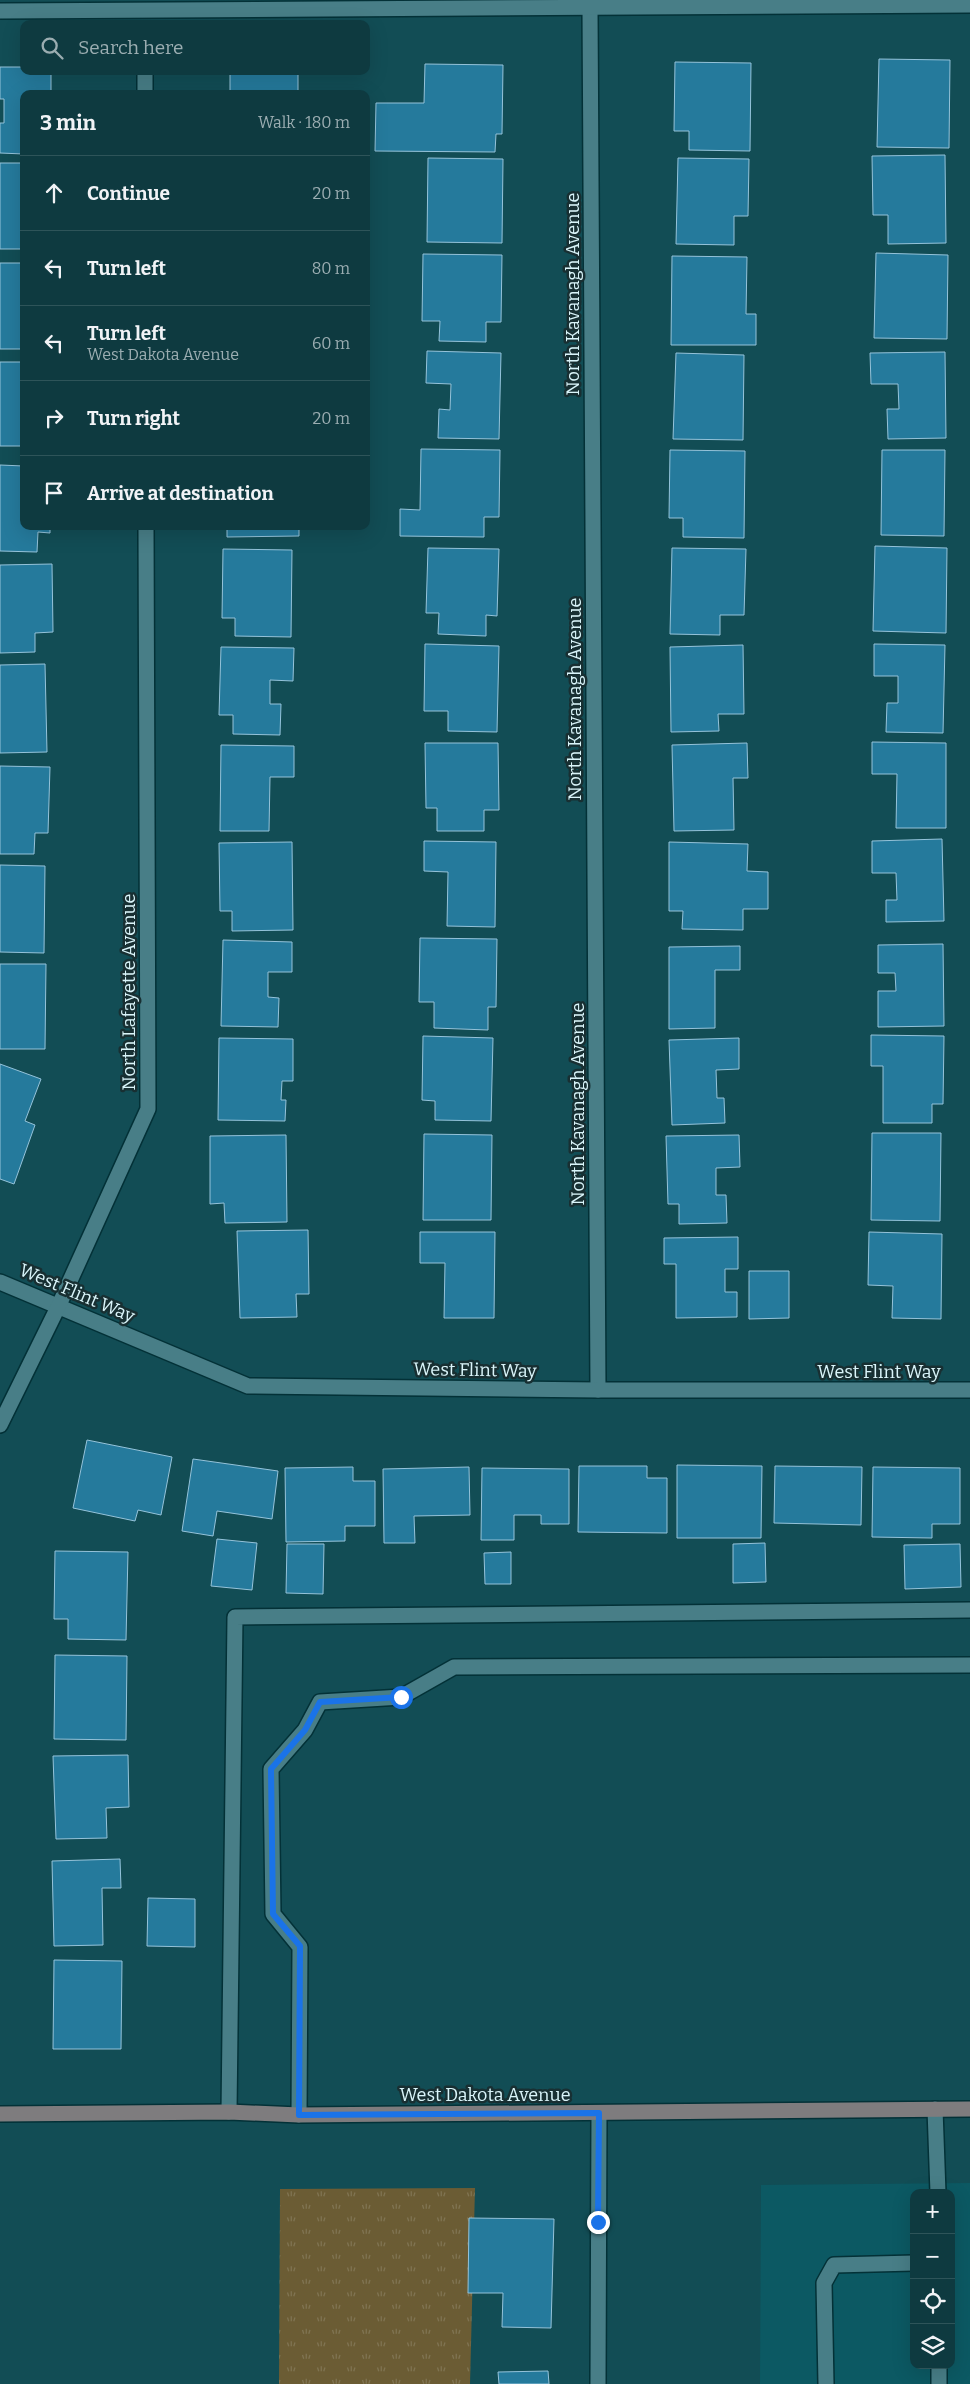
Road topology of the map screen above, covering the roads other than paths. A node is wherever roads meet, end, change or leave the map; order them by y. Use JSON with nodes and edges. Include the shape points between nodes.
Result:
{"nodes":[{"id":1,"x":970,"y":5,"type":"edge"},
{"id":2,"x":590,"y":8,"type":"junction"},
{"id":3,"x":0,"y":11,"type":"edge"},
{"id":4,"x":144,"y":16,"type":"edge"},
{"id":5,"x":144,"y":75,"type":"edge"},
{"id":6,"x":145,"y":90,"type":"edge"},
{"id":7,"x":146,"y":530,"type":"edge"},
{"id":8,"x":0,"y":1282,"type":"edge"},
{"id":9,"x":58,"y":1305,"type":"junction"},
{"id":10,"x":598,"y":1390,"type":"junction"},
{"id":11,"x":970,"y":1390,"type":"edge"},
{"id":12,"x":0,"y":1425,"type":"edge"},
{"id":13,"x":970,"y":1610,"type":"edge"},
{"id":14,"x":970,"y":1665,"type":"edge"},
{"id":15,"x":935,"y":2108,"type":"junction"},
{"id":16,"x":970,"y":2109,"type":"edge"},
{"id":17,"x":229,"y":2112,"type":"junction"},
{"id":18,"x":599,"y":2113,"type":"junction"},
{"id":19,"x":0,"y":2114,"type":"edge"},
{"id":20,"x":299,"y":2115,"type":"junction"},
{"id":21,"x":938,"y":2189,"type":"edge"},
{"id":22,"x":910,"y":2263,"type":"edge"},
{"id":23,"x":939,"y":2369,"type":"edge"},
{"id":24,"x":598,"y":2384,"type":"edge"},
{"id":25,"x":826,"y":2384,"type":"edge"},
{"id":26,"x":939,"y":2384,"type":"edge"}],
"edges":[{"from":1,"to":2,"type":"street"},
{"from":2,"to":4,"type":"street"},
{"from":2,"to":10,"type":"street","name":"North Kavanagh Avenue"},
{"from":3,"to":4,"type":"street"},
{"from":5,"to":6,"type":"street"},
{"from":7,"to":9,"type":"street","name":"North Lafayette Avenue","via":[[148,1110]]},
{"from":8,"to":9,"type":"street","name":"West Flint Way"},
{"from":9,"to":10,"type":"street","name":"West Flint Way","via":[[248,1386]]},
{"from":9,"to":12,"type":"street","name":"North Lafayette Avenue"},
{"from":10,"to":11,"type":"street","name":"West Flint Way"},
{"from":13,"to":17,"type":"street","via":[[235,1617]]},
{"from":14,"to":20,"type":"street","via":[[454,1667],[401,1697],[320,1702],[305,1730],[271,1769],[273,1914],[300,1946]]},
{"from":15,"to":16,"type":"street","name":"West Dakota Avenue"},
{"from":15,"to":18,"type":"street","name":"West Dakota Avenue"},
{"from":15,"to":21,"type":"street"},
{"from":17,"to":19,"type":"street","name":"West Dakota Avenue"},
{"from":17,"to":20,"type":"street","name":"West Dakota Avenue"},
{"from":18,"to":20,"type":"street","name":"West Dakota Avenue"},
{"from":18,"to":24,"type":"street"},
{"from":22,"to":25,"type":"street","via":[[834,2265],[824,2283]]},
{"from":23,"to":26,"type":"street"}]}
